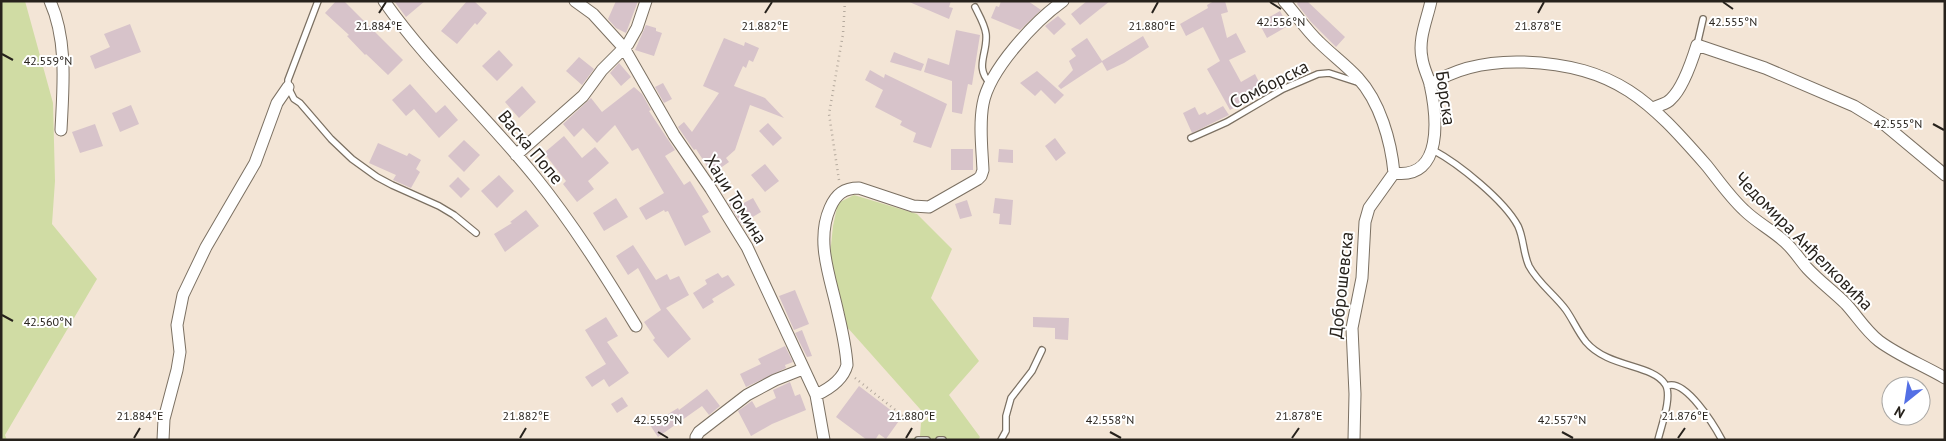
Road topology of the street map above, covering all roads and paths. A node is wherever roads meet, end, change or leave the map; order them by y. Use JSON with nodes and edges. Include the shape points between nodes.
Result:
{"nodes":[{"id":1,"x":50,"y":1,"type":"edge"},
{"id":2,"x":318,"y":1,"type":"edge"},
{"id":3,"x":384,"y":1,"type":"edge"},
{"id":4,"x":575,"y":1,"type":"edge"},
{"id":5,"x":646,"y":1,"type":"edge"},
{"id":6,"x":845,"y":1,"type":"edge"},
{"id":7,"x":1063,"y":1,"type":"edge"},
{"id":8,"x":1284,"y":1,"type":"edge"},
{"id":9,"x":1431,"y":1,"type":"edge"},
{"id":10,"x":975,"y":7,"type":"dead end"},
{"id":11,"x":1703,"y":19,"type":"dead end"},
{"id":12,"x":1697,"y":45,"type":"junction"},
{"id":13,"x":624,"y":48,"type":"junction"},
{"id":14,"x":1362,"y":83,"type":"junction"},
{"id":15,"x":990,"y":84,"type":"junction"},
{"id":16,"x":1430,"y":85,"type":"junction"},
{"id":17,"x":288,"y":87,"type":"junction"},
{"id":18,"x":1654,"y":108,"type":"junction"},
{"id":19,"x":61,"y":130,"type":"dead end"},
{"id":20,"x":1191,"y":138,"type":"dead end"},
{"id":21,"x":1433,"y":150,"type":"junction"},
{"id":22,"x":516,"y":155,"type":"junction"},
{"id":23,"x":1394,"y":173,"type":"junction"},
{"id":24,"x":1945,"y":175,"type":"edge"},
{"id":25,"x":841,"y":192,"type":"junction"},
{"id":26,"x":476,"y":233,"type":"dead end"},
{"id":27,"x":636,"y":326,"type":"dead end"},
{"id":28,"x":1042,"y":350,"type":"dead end"},
{"id":29,"x":803,"y":369,"type":"junction"},
{"id":30,"x":846,"y":371,"type":"junction"},
{"id":31,"x":1945,"y":378,"type":"edge"},
{"id":32,"x":1667,"y":386,"type":"junction"},
{"id":33,"x":816,"y":395,"type":"junction"},
{"id":34,"x":903,"y":416,"type":"dead end"},
{"id":35,"x":163,"y":440,"type":"edge"},
{"id":36,"x":696,"y":440,"type":"edge"},
{"id":37,"x":824,"y":440,"type":"edge"},
{"id":38,"x":918,"y":440,"type":"edge"},
{"id":39,"x":927,"y":440,"type":"edge"},
{"id":40,"x":939,"y":440,"type":"edge"},
{"id":41,"x":943,"y":440,"type":"edge"},
{"id":42,"x":1001,"y":440,"type":"edge"},
{"id":43,"x":1354,"y":440,"type":"edge"},
{"id":44,"x":1658,"y":440,"type":"edge"},
{"id":45,"x":1722,"y":440,"type":"edge"}],
"edges":[{"from":1,"to":19,"type":"street","via":[[58,17],[62,55]]},
{"from":2,"to":17,"type":"lane"},
{"from":3,"to":22,"type":"street","name":"Васка Попе","via":[[422,50]]},
{"from":4,"to":13,"type":"street","name":"Хаџи Томина","via":[[593,14]]},
{"from":5,"to":13,"type":"street","via":[[633,38]]},
{"from":6,"to":25,"type":"path","via":[[843,34],[829,114]]},
{"from":7,"to":15,"type":"street","via":[[1007,57]]},
{"from":8,"to":14,"type":"street","via":[[1317,40]]},
{"from":9,"to":16,"type":"street","name":"Борска","via":[[1421,42]]},
{"from":10,"to":15,"type":"lane","via":[[986,35],[981,67]]},
{"from":11,"to":12,"type":"lane"},
{"from":12,"to":18,"type":"street","via":[[1673,97]]},
{"from":12,"to":24,"type":"street","via":[[1765,68],[1854,106],[1885,125]]},
{"from":13,"to":22,"type":"street","via":[[583,96]]},
{"from":13,"to":29,"type":"street","name":"Хаџи Томина","via":[[674,135],[747,247]]},
{"from":14,"to":20,"type":"lane","name":"Сомборска","via":[[1329,73],[1318,74]]},
{"from":14,"to":23,"type":"street","via":[[1379,114]]},
{"from":15,"to":25,"type":"street","via":[[982,105],[983,170],[978,179],[929,207],[912,206],[859,188]]},
{"from":16,"to":18,"type":"street","name":"Чедомира Анђелковића","via":[[1451,74],[1480,66],[1512,62],[1547,63],[1606,78]]},
{"from":16,"to":21,"type":"street","name":"Борска","via":[[1435,121]]},
{"from":17,"to":26,"type":"lane","via":[[294,99],[363,168],[439,206]]},
{"from":17,"to":35,"type":"street","via":[[277,103],[256,163],[206,247],[183,295],[177,325],[180,352],[164,419]]},
{"from":18,"to":31,"type":"street","name":"Чедомира Анђелковића","via":[[1742,208],[1786,242],[1873,335],[1891,349]]},
{"from":21,"to":23,"type":"street","name":"Борска","via":[[1420,168],[1404,174]]},
{"from":21,"to":32,"type":"lane","via":[[1480,184],[1514,220],[1530,267],[1588,343],[1606,358],[1655,375]]},
{"from":22,"to":27,"type":"street","name":"Васка Попе","via":[[597,261]]},
{"from":23,"to":43,"type":"street","name":"Доброшевска","via":[[1368,208],[1365,222],[1362,278],[1352,328]]},
{"from":25,"to":30,"type":"street","via":[[828,213],[824,243],[847,356]]},
{"from":28,"to":42,"type":"lane","via":[[1032,371],[1011,398],[1006,431]]},
{"from":29,"to":33,"type":"street","name":"Хаџи Томина"},
{"from":29,"to":36,"type":"street","via":[[747,395],[699,432]]},
{"from":30,"to":33,"type":"street","via":[[827,390]]},
{"from":30,"to":34,"type":"path"},
{"from":32,"to":44,"type":"lane"},
{"from":32,"to":45,"type":"lane","via":[[1679,386],[1691,396]]},
{"from":33,"to":37,"type":"street","name":"Хаџи Томина"},
{"from":38,"to":39,"type":"lane"},
{"from":40,"to":41,"type":"lane"}]}
